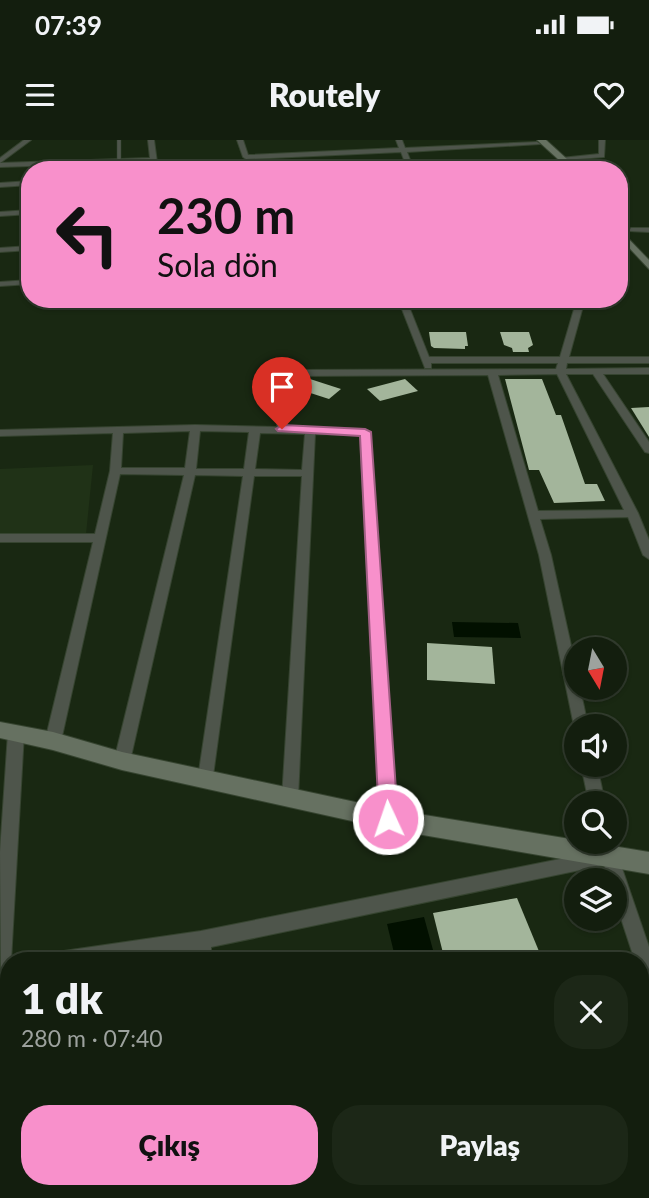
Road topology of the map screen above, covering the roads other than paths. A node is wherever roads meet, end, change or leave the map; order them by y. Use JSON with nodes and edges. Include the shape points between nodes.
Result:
{"nodes":[{"id":1,"x":28,"y":140,"type":"edge"},
{"id":2,"x":119,"y":140,"type":"edge"},
{"id":3,"x":151,"y":140,"type":"edge"},
{"id":4,"x":240,"y":140,"type":"edge"},
{"id":5,"x":399,"y":140,"type":"edge"},
{"id":6,"x":602,"y":140,"type":"edge"},
{"id":7,"x":536,"y":141,"type":"edge"},
{"id":8,"x":403,"y":151,"type":"junction"},
{"id":9,"x":246,"y":157,"type":"junction"},
{"id":10,"x":564,"y":158,"type":"junction"},
{"id":11,"x":155,"y":160,"type":"joint"},
{"id":12,"x":119,"y":161,"type":"joint"},
{"id":13,"x":247,"y":161,"type":"edge"},
{"id":14,"x":407,"y":161,"type":"edge"},
{"id":15,"x":554,"y":161,"type":"edge"},
{"id":16,"x":567,"y":161,"type":"edge"},
{"id":17,"x":0,"y":163,"type":"edge"},
{"id":18,"x":21,"y":163,"type":"edge"},
{"id":19,"x":21,"y":184,"type":"edge"},
{"id":20,"x":0,"y":185,"type":"edge"},
{"id":21,"x":21,"y":213,"type":"edge"},
{"id":22,"x":0,"y":214,"type":"edge"},
{"id":23,"x":649,"y":230,"type":"edge"},
{"id":24,"x":628,"y":232,"type":"edge"},
{"id":25,"x":628,"y":236,"type":"edge"},
{"id":26,"x":628,"y":240,"type":"edge"},
{"id":27,"x":21,"y":249,"type":"edge"},
{"id":28,"x":0,"y":250,"type":"edge"},
{"id":29,"x":649,"y":250,"type":"edge"},
{"id":30,"x":649,"y":267,"type":"edge"},
{"id":31,"x":21,"y":283,"type":"edge"},
{"id":32,"x":0,"y":285,"type":"edge"},
{"id":33,"x":408,"y":308,"type":"edge"},
{"id":34,"x":578,"y":308,"type":"edge"},
{"id":35,"x":425,"y":360,"type":"junction"},
{"id":36,"x":649,"y":360,"type":"edge"},
{"id":37,"x":562,"y":365,"type":"junction"},
{"id":38,"x":492,"y":370,"type":"junction"},
{"id":39,"x":596,"y":370,"type":"junction"},
{"id":40,"x":429,"y":371,"type":"junction"},
{"id":41,"x":649,"y":371,"type":"edge"},
{"id":42,"x":195,"y":428,"type":"junction"},
{"id":43,"x":118,"y":429,"type":"junction"},
{"id":44,"x":255,"y":429,"type":"junction"},
{"id":45,"x":282,"y":429,"type":"junction"},
{"id":46,"x":310,"y":430,"type":"junction"},
{"id":47,"x":0,"y":433,"type":"edge"},
{"id":48,"x":649,"y":450,"type":"edge"},
{"id":49,"x":115,"y":471,"type":"junction"},
{"id":50,"x":190,"y":471,"type":"junction"},
{"id":51,"x":250,"y":473,"type":"junction"},
{"id":52,"x":306,"y":473,"type":"junction"},
{"id":53,"x":632,"y":513,"type":"junction"},
{"id":54,"x":534,"y":515,"type":"junction"},
{"id":55,"x":0,"y":538,"type":"edge"},
{"id":56,"x":100,"y":538,"type":"junction"},
{"id":57,"x":649,"y":555,"type":"edge"},
{"id":58,"x":578,"y":714,"type":"edge"},
{"id":59,"x":8,"y":731,"type":"edge"},
{"id":60,"x":53,"y":741,"type":"junction"},
{"id":61,"x":122,"y":761,"type":"junction"},
{"id":62,"x":206,"y":778,"type":"junction"},
{"id":63,"x":290,"y":798,"type":"junction"},
{"id":64,"x":388,"y":819,"type":"junction"},
{"id":65,"x":564,"y":843,"type":"edge"},
{"id":66,"x":585,"y":854,"type":"edge"},
{"id":67,"x":609,"y":854,"type":"edge"},
{"id":68,"x":622,"y":854,"type":"edge"},
{"id":69,"x":649,"y":863,"type":"edge"},
{"id":70,"x":201,"y":940,"type":"junction"},
{"id":71,"x":3,"y":952,"type":"edge"},
{"id":72,"x":119,"y":952,"type":"edge"},
{"id":73,"x":202,"y":952,"type":"edge"},
{"id":74,"x":641,"y":952,"type":"edge"}],
"edges":[{"from":1,"to":17,"type":"street"},
{"from":2,"to":12,"type":"lane"},
{"from":3,"to":11,"type":"street"},
{"from":4,"to":9,"type":"street"},
{"from":5,"to":8,"type":"street"},
{"from":6,"to":10,"type":"street","via":[[602,156]]},
{"from":7,"to":8,"type":"street"},
{"from":7,"to":10,"type":"main road"},
{"from":7,"to":15,"type":"main road"},
{"from":8,"to":9,"type":"street"},
{"from":8,"to":14,"type":"street"},
{"from":9,"to":13,"type":"street"},
{"from":10,"to":16,"type":"main road"},
{"from":11,"to":12,"type":"street"},
{"from":17,"to":18,"type":"street"},
{"from":19,"to":20,"type":"street"},
{"from":21,"to":22,"type":"street"},
{"from":23,"to":24,"type":"street"},
{"from":25,"to":29,"type":"main road"},
{"from":26,"to":30,"type":"main road"},
{"from":27,"to":28,"type":"street"},
{"from":31,"to":32,"type":"street"},
{"from":33,"to":35,"type":"street"},
{"from":34,"to":37,"type":"street"},
{"from":35,"to":37,"type":"street"},
{"from":35,"to":40,"type":"street"},
{"from":36,"to":37,"type":"street"},
{"from":37,"to":38,"type":"street"},
{"from":37,"to":39,"type":"street"},
{"from":37,"to":53,"type":"street"},
{"from":38,"to":40,"type":"street"},
{"from":38,"to":54,"type":"street"},
{"from":39,"to":41,"type":"street"},
{"from":39,"to":48,"type":"street"},
{"from":40,"to":45,"type":"street","via":[[286,373]]},
{"from":42,"to":43,"type":"street"},
{"from":42,"to":44,"type":"street"},
{"from":42,"to":50,"type":"street"},
{"from":43,"to":47,"type":"street"},
{"from":43,"to":49,"type":"street"},
{"from":44,"to":45,"type":"street"},
{"from":44,"to":51,"type":"street"},
{"from":45,"to":46,"type":"street"},
{"from":46,"to":52,"type":"street"},
{"from":46,"to":64,"type":"street","via":[[365,432]]},
{"from":49,"to":50,"type":"street"},
{"from":49,"to":56,"type":"street"},
{"from":50,"to":51,"type":"street"},
{"from":50,"to":61,"type":"street"},
{"from":51,"to":52,"type":"street"},
{"from":51,"to":62,"type":"street"},
{"from":52,"to":63,"type":"street"},
{"from":53,"to":54,"type":"street"},
{"from":53,"to":57,"type":"street"},
{"from":54,"to":58,"type":"street"},
{"from":55,"to":56,"type":"street"},
{"from":56,"to":60,"type":"street"},
{"from":59,"to":60,"type":"main road"},
{"from":59,"to":71,"type":"street"},
{"from":60,"to":61,"type":"main road"},
{"from":61,"to":62,"type":"main road"},
{"from":62,"to":63,"type":"main road"},
{"from":63,"to":64,"type":"main road"},
{"from":64,"to":65,"type":"main road"},
{"from":66,"to":70,"type":"street"},
{"from":67,"to":74,"type":"street"},
{"from":68,"to":69,"type":"main road"},
{"from":70,"to":72,"type":"street"},
{"from":70,"to":73,"type":"street"}]}
